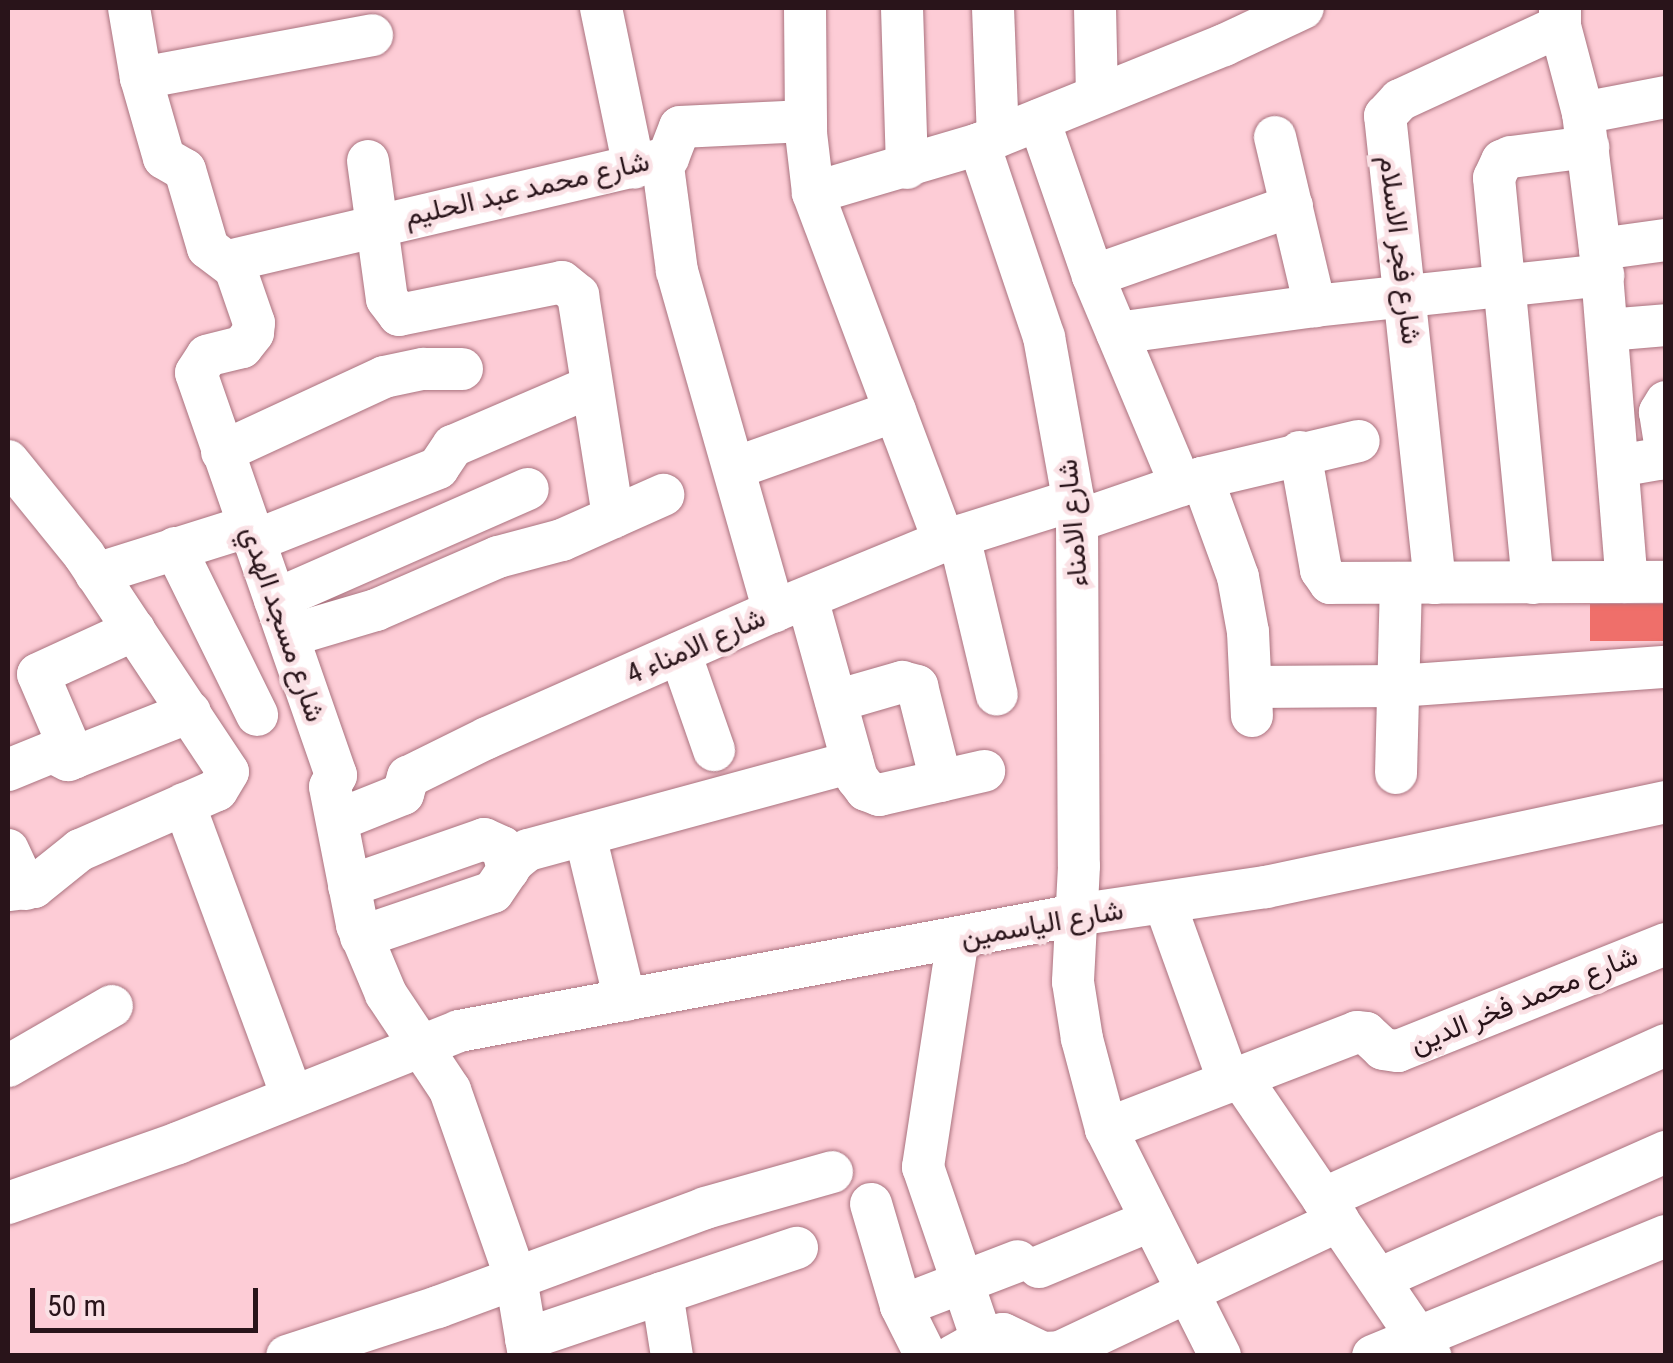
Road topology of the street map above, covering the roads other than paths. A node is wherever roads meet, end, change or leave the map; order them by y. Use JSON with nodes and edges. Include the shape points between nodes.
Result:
{"nodes":[{"id":1,"x":129,"y":8,"type":"edge"},
{"id":2,"x":601,"y":8,"type":"edge"},
{"id":3,"x":806,"y":8,"type":"edge"},
{"id":4,"x":902,"y":8,"type":"edge"},
{"id":5,"x":993,"y":8,"type":"edge"},
{"id":6,"x":1094,"y":8,"type":"edge"},
{"id":7,"x":1303,"y":8,"type":"edge"},
{"id":8,"x":1560,"y":17,"type":"edge"},
{"id":9,"x":372,"y":35,"type":"dead end"},
{"id":10,"x":141,"y":78,"type":"junction"},
{"id":11,"x":1097,"y":95,"type":"junction"},
{"id":12,"x":1666,"y":98,"type":"edge"},
{"id":13,"x":1039,"y":120,"type":"junction"},
{"id":14,"x":806,"y":121,"type":"junction"},
{"id":15,"x":1586,"y":130,"type":"junction"},
{"id":16,"x":1276,"y":137,"type":"dead end"},
{"id":17,"x":988,"y":140,"type":"junction"},
{"id":18,"x":368,"y":161,"type":"dead end"},
{"id":19,"x":648,"y":163,"type":"junction"},
{"id":20,"x":907,"y":168,"type":"junction"},
{"id":21,"x":814,"y":193,"type":"junction"},
{"id":22,"x":1292,"y":206,"type":"junction"},
{"id":23,"x":377,"y":223,"type":"junction"},
{"id":24,"x":1666,"y":240,"type":"edge"},
{"id":25,"x":229,"y":261,"type":"junction"},
{"id":26,"x":1601,"y":262,"type":"junction"},
{"id":27,"x":1093,"y":276,"type":"junction"},
{"id":28,"x":1504,"y":287,"type":"junction"},
{"id":29,"x":1408,"y":298,"type":"junction"},
{"id":30,"x":1316,"y":306,"type":"junction"},
{"id":31,"x":1666,"y":325,"type":"edge"},
{"id":32,"x":1607,"y":330,"type":"junction"},
{"id":33,"x":1117,"y":333,"type":"junction"},
{"id":34,"x":462,"y":369,"type":"dead end"},
{"id":35,"x":592,"y":386,"type":"junction"},
{"id":36,"x":1666,"y":402,"type":"edge"},
{"id":37,"x":896,"y":411,"type":"junction"},
{"id":38,"x":1359,"y":440,"type":"dead end"},
{"id":39,"x":1666,"y":450,"type":"edge"},
{"id":40,"x":222,"y":452,"type":"junction"},
{"id":41,"x":1300,"y":452,"type":"junction"},
{"id":42,"x":8,"y":462,"type":"edge"},
{"id":43,"x":1618,"y":466,"type":"junction"},
{"id":44,"x":735,"y":468,"type":"junction"},
{"id":45,"x":1192,"y":481,"type":"junction"},
{"id":46,"x":528,"y":490,"type":"dead end"},
{"id":47,"x":663,"y":495,"type":"dead end"},
{"id":48,"x":1076,"y":510,"type":"junction"},
{"id":49,"x":613,"y":518,"type":"junction"},
{"id":50,"x":252,"y":534,"type":"junction"},
{"id":51,"x":952,"y":539,"type":"junction"},
{"id":52,"x":175,"y":548,"type":"junction"},
{"id":53,"x":96,"y":574,"type":"junction"},
{"id":54,"x":1656,"y":580,"type":"edge"},
{"id":55,"x":1533,"y":582,"type":"junction"},
{"id":56,"x":1418,"y":583,"type":"junction"},
{"id":57,"x":790,"y":605,"type":"junction"},
{"id":58,"x":282,"y":618,"type":"junction"},
{"id":59,"x":134,"y":630,"type":"junction"},
{"id":60,"x":680,"y":653,"type":"junction"},
{"id":61,"x":1666,"y":667,"type":"edge"},
{"id":62,"x":1398,"y":686,"type":"junction"},
{"id":63,"x":997,"y":695,"type":"dead end"},
{"id":64,"x":836,"y":701,"type":"junction"},
{"id":65,"x":190,"y":712,"type":"junction"},
{"id":66,"x":257,"y":716,"type":"dead end"},
{"id":67,"x":714,"y":750,"type":"dead end"},
{"id":68,"x":74,"y":758,"type":"junction"},
{"id":69,"x":852,"y":762,"type":"junction"},
{"id":70,"x":8,"y":770,"type":"edge"},
{"id":71,"x":984,"y":770,"type":"dead end"},
{"id":72,"x":1396,"y":773,"type":"dead end"},
{"id":73,"x":940,"y":781,"type":"junction"},
{"id":74,"x":1666,"y":802,"type":"edge"},
{"id":75,"x":184,"y":804,"type":"junction"},
{"id":76,"x":338,"y":820,"type":"junction"},
{"id":77,"x":585,"y":834,"type":"junction"},
{"id":78,"x":8,"y":850,"type":"edge"},
{"id":79,"x":508,"y":870,"type":"junction"},
{"id":80,"x":349,"y":886,"type":"junction"},
{"id":81,"x":17,"y":889,"type":"edge"},
{"id":82,"x":1164,"y":904,"type":"junction"},
{"id":83,"x":1076,"y":915,"type":"junction"},
{"id":84,"x":361,"y":937,"type":"junction"},
{"id":85,"x":958,"y":938,"type":"junction"},
{"id":86,"x":1666,"y":944,"type":"edge"},
{"id":87,"x":625,"y":1000,"type":"junction"},
{"id":88,"x":112,"y":1006,"type":"dead end"},
{"id":89,"x":419,"y":1044,"type":"junction"},
{"id":90,"x":1666,"y":1045,"type":"edge"},
{"id":91,"x":8,"y":1066,"type":"edge"},
{"id":92,"x":1235,"y":1079,"type":"junction"},
{"id":93,"x":292,"y":1096,"type":"junction"},
{"id":94,"x":1106,"y":1128,"type":"junction"},
{"id":95,"x":1666,"y":1152,"type":"edge"},
{"id":96,"x":832,"y":1172,"type":"dead end"},
{"id":97,"x":8,"y":1203,"type":"edge"},
{"id":98,"x":871,"y":1204,"type":"dead end"},
{"id":99,"x":1331,"y":1210,"type":"junction"},
{"id":100,"x":1152,"y":1220,"type":"junction"},
{"id":101,"x":1666,"y":1236,"type":"edge"},
{"id":102,"x":797,"y":1248,"type":"dead end"},
{"id":103,"x":516,"y":1278,"type":"junction"},
{"id":104,"x":1379,"y":1279,"type":"junction"},
{"id":105,"x":962,"y":1281,"type":"junction"},
{"id":106,"x":662,"y":1293,"type":"junction"},
{"id":107,"x":1189,"y":1294,"type":"junction"},
{"id":108,"x":902,"y":1306,"type":"junction"},
{"id":109,"x":377,"y":1342,"type":"edge"},
{"id":110,"x":1424,"y":1345,"type":"edge"},
{"id":111,"x":988,"y":1346,"type":"edge"},
{"id":112,"x":527,"y":1347,"type":"edge"},
{"id":113,"x":287,"y":1356,"type":"edge"},
{"id":114,"x":672,"y":1356,"type":"edge"},
{"id":115,"x":926,"y":1356,"type":"edge"},
{"id":116,"x":1220,"y":1356,"type":"edge"},
{"id":117,"x":1373,"y":1356,"type":"edge"}],
"edges":[{"from":1,"to":10,"type":"street","name":"شارع مسجد الهدي"},
{"from":2,"to":19,"type":"street"},
{"from":3,"to":14,"type":"street"},
{"from":4,"to":20,"type":"street"},
{"from":5,"to":17,"type":"street","name":"شارع الامناء"},
{"from":6,"to":11,"type":"street"},
{"from":7,"to":11,"type":"street"},
{"from":8,"to":15,"type":"street"},
{"from":8,"to":29,"type":"street","name":"شارع فجر الاسلام","via":[[1390,106],[1384,130]]},
{"from":9,"to":10,"type":"street"},
{"from":10,"to":25,"type":"street","name":"شارع مسجد الهدي","via":[[164,158],[185,170],[208,248]]},
{"from":11,"to":13,"type":"street"},
{"from":12,"to":15,"type":"street"},
{"from":13,"to":17,"type":"street"},
{"from":13,"to":27,"type":"street"},
{"from":14,"to":19,"type":"street","name":"شارع محمد عبد الحليم","via":[[680,127],[673,152]]},
{"from":14,"to":21,"type":"street"},
{"from":15,"to":26,"type":"street"},
{"from":15,"to":28,"type":"street","via":[[1496,168]]},
{"from":16,"to":22,"type":"street"},
{"from":17,"to":20,"type":"street"},
{"from":17,"to":48,"type":"street","name":"شارع الامناء","via":[[1044,337]]},
{"from":18,"to":23,"type":"street"},
{"from":19,"to":23,"type":"street","name":"شارع محمد عبد الحليم"},
{"from":19,"to":44,"type":"street"},
{"from":20,"to":21,"type":"street"},
{"from":21,"to":37,"type":"street"},
{"from":22,"to":27,"type":"street"},
{"from":22,"to":30,"type":"street"},
{"from":23,"to":25,"type":"street","name":"شارع محمد عبد الحليم"},
{"from":23,"to":35,"type":"street","via":[[387,299],[399,315],[562,282],[572,288]]},
{"from":24,"to":26,"type":"street"},
{"from":25,"to":40,"type":"street","name":"شارع مسجد الهدي","via":[[253,333],[242,347],[207,356],[196,373]]},
{"from":26,"to":28,"type":"street"},
{"from":26,"to":32,"type":"street"},
{"from":27,"to":33,"type":"street"},
{"from":28,"to":29,"type":"street"},
{"from":28,"to":55,"type":"street"},
{"from":29,"to":30,"type":"street"},
{"from":29,"to":56,"type":"street","name":"شارع فجر الاسلام"},
{"from":30,"to":33,"type":"street"},
{"from":31,"to":32,"type":"street"},
{"from":32,"to":43,"type":"street"},
{"from":33,"to":45,"type":"street"},
{"from":34,"to":40,"type":"street","via":[[384,377]]},
{"from":35,"to":49,"type":"street"},
{"from":35,"to":50,"type":"street","via":[[454,446],[438,468]]},
{"from":36,"to":39,"type":"street","via":[[1660,412]]},
{"from":37,"to":44,"type":"street"},
{"from":37,"to":51,"type":"street"},
{"from":38,"to":41,"type":"street","name":"شارع الامناء 4"},
{"from":39,"to":43,"type":"street","via":[[1659,459]]},
{"from":40,"to":50,"type":"street","name":"شارع مسجد الهدي"},
{"from":41,"to":45,"type":"street","name":"شارع الامناء 4"},
{"from":41,"to":56,"type":"street","via":[[1323,578],[1338,584]]},
{"from":42,"to":53,"type":"street"},
{"from":43,"to":54,"type":"street"},
{"from":44,"to":57,"type":"street"},
{"from":45,"to":48,"type":"street","name":"شارع الامناء 4"},
{"from":45,"to":62,"type":"street","via":[[1238,577],[1252,702]]},
{"from":46,"to":58,"type":"street"},
{"from":47,"to":49,"type":"street"},
{"from":48,"to":51,"type":"street","name":"شارع الامناء 4"},
{"from":48,"to":83,"type":"street","name":"شارع الامناء"},
{"from":49,"to":58,"type":"street","via":[[498,557],[376,610]]},
{"from":50,"to":52,"type":"street"},
{"from":50,"to":58,"type":"street","name":"شارع مسجد الهدي"},
{"from":51,"to":57,"type":"street","name":"شارع الامناء 4"},
{"from":51,"to":63,"type":"street"},
{"from":52,"to":53,"type":"street"},
{"from":52,"to":66,"type":"street"},
{"from":53,"to":59,"type":"street"},
{"from":54,"to":55,"type":"street"},
{"from":55,"to":56,"type":"street"},
{"from":56,"to":62,"type":"street","name":"شارع فجر الاسلام"},
{"from":57,"to":60,"type":"street","name":"شارع الامناء 4"},
{"from":57,"to":64,"type":"street"},
{"from":58,"to":76,"type":"street","name":"شارع مسجد الهدي","via":[[336,774],[330,787]]},
{"from":59,"to":65,"type":"street"},
{"from":59,"to":68,"type":"street","via":[[38,674]]},
{"from":60,"to":67,"type":"street"},
{"from":60,"to":76,"type":"street","name":"شارع الامناء 4","via":[[408,776],[403,794]]},
{"from":61,"to":62,"type":"street"},
{"from":62,"to":72,"type":"street","name":"شارع فجر الاسلام"},
{"from":64,"to":69,"type":"street"},
{"from":64,"to":73,"type":"street","via":[[902,682],[917,686]]},
{"from":65,"to":68,"type":"street"},
{"from":65,"to":75,"type":"street","via":[[225,762],[225,782]]},
{"from":68,"to":70,"type":"street","via":[[49,752]]},
{"from":69,"to":73,"type":"street","via":[[866,790],[879,795]]},
{"from":69,"to":77,"type":"street"},
{"from":71,"to":73,"type":"street"},
{"from":74,"to":82,"type":"street","name":"شارع الياسمين"},
{"from":75,"to":81,"type":"street","via":[[80,850],[64,866]]},
{"from":75,"to":93,"type":"street"},
{"from":76,"to":80,"type":"street","name":"شارع مسجد الهدي"},
{"from":77,"to":79,"type":"street","via":[[528,850]]},
{"from":77,"to":87,"type":"street"},
{"from":78,"to":81,"type":"street"},
{"from":79,"to":80,"type":"street","via":[[497,841],[484,838]]},
{"from":79,"to":84,"type":"street","via":[[492,892]]},
{"from":80,"to":84,"type":"street","name":"شارع مسجد الهدي"},
{"from":82,"to":83,"type":"street","name":"شارع الياسمين"},
{"from":82,"to":92,"type":"street"},
{"from":83,"to":85,"type":"street","name":"شارع الياسمين"},
{"from":83,"to":94,"type":"street","name":"شارع الامناء","via":[[1073,982]]},
{"from":84,"to":89,"type":"street","name":"شارع مسجد الهدي","via":[[386,994]]},
{"from":85,"to":87,"type":"street","name":"شارع الياسمين"},
{"from":85,"to":105,"type":"street","via":[[922,1151]]},
{"from":86,"to":92,"type":"street","name":"شارع محمد فخر الدين","via":[[1398,1051],[1383,1050],[1356,1032]]},
{"from":87,"to":89,"type":"street","name":"شارع الياسمين"},
{"from":88,"to":91,"type":"street"},
{"from":89,"to":93,"type":"street","name":"شارع الياسمين"},
{"from":89,"to":103,"type":"street","name":"شارع مسجد الهدي","via":[[450,1090]]},
{"from":90,"to":99,"type":"street"},
{"from":92,"to":94,"type":"street","name":"شارع محمد فخر الدين"},
{"from":92,"to":99,"type":"street"},
{"from":93,"to":97,"type":"street","name":"شارع الياسمين"},
{"from":94,"to":100,"type":"street","name":"شارع الامناء"},
{"from":95,"to":104,"type":"street"},
{"from":96,"to":103,"type":"street","via":[[705,1208]]},
{"from":98,"to":108,"type":"street"},
{"from":99,"to":104,"type":"street"},
{"from":99,"to":107,"type":"street"},
{"from":100,"to":105,"type":"street"},
{"from":100,"to":107,"type":"street","name":"شارع الامناء"},
{"from":101,"to":110,"type":"street"},
{"from":102,"to":106,"type":"street"},
{"from":103,"to":109,"type":"street"},
{"from":103,"to":112,"type":"street","name":"شارع مسجد الهدي"},
{"from":104,"to":110,"type":"street"},
{"from":105,"to":108,"type":"street"},
{"from":105,"to":111,"type":"street"},
{"from":106,"to":112,"type":"street"},
{"from":106,"to":114,"type":"street"},
{"from":107,"to":111,"type":"street","via":[[1060,1352]]},
{"from":107,"to":116,"type":"street","name":"شارع الامناء"},
{"from":108,"to":115,"type":"street"},
{"from":109,"to":113,"type":"street"},
{"from":110,"to":117,"type":"street"}]}
